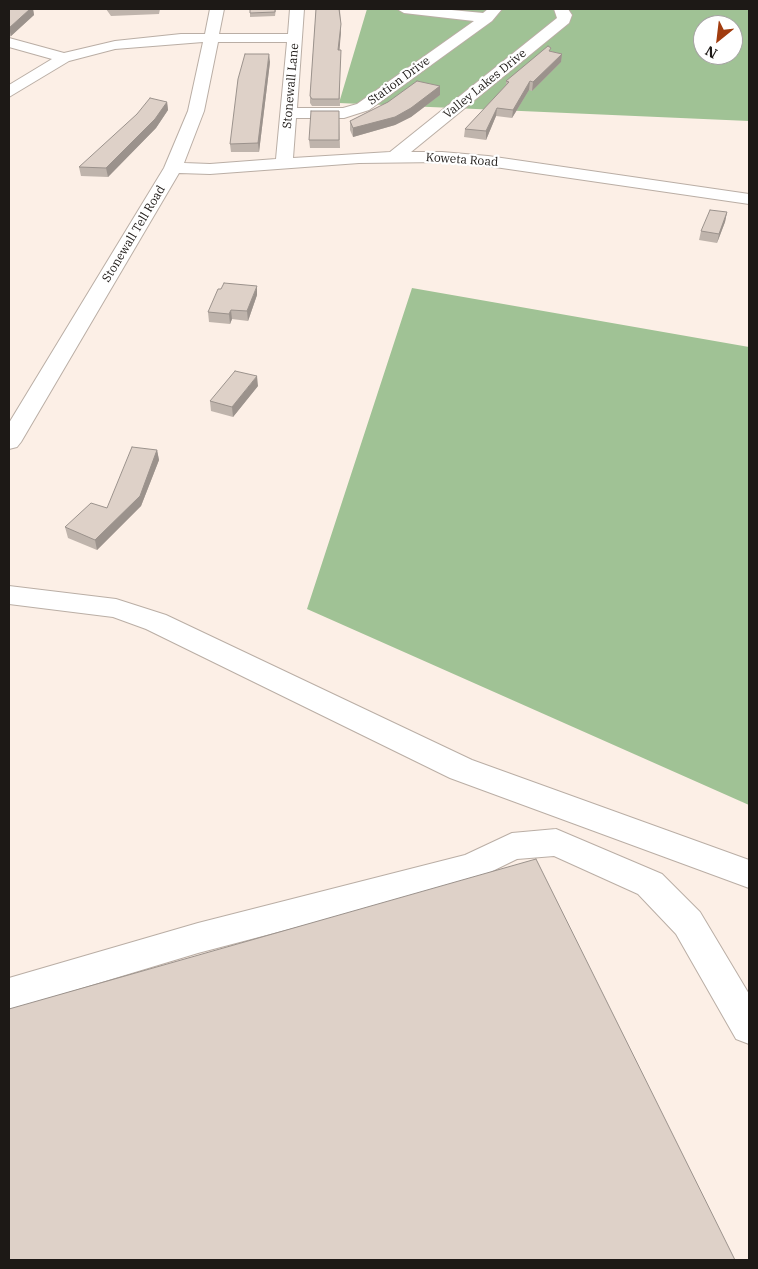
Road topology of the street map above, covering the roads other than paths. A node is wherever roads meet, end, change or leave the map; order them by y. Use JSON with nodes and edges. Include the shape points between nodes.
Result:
{"nodes":[{"id":1,"x":217,"y":9,"type":"edge"},
{"id":2,"x":297,"y":9,"type":"edge"},
{"id":3,"x":404,"y":9,"type":"edge"},
{"id":4,"x":561,"y":9,"type":"edge"},
{"id":5,"x":491,"y":13,"type":"edge"},
{"id":6,"x":211,"y":38,"type":"junction"},
{"id":7,"x":294,"y":38,"type":"junction"},
{"id":8,"x":9,"y":42,"type":"edge"},
{"id":9,"x":64,"y":58,"type":"junction"},
{"id":10,"x":9,"y":92,"type":"edge"},
{"id":11,"x":288,"y":113,"type":"junction"},
{"id":12,"x":396,"y":156,"type":"junction"},
{"id":13,"x":284,"y":164,"type":"junction"},
{"id":14,"x":173,"y":168,"type":"junction"},
{"id":15,"x":749,"y":199,"type":"edge"},
{"id":16,"x":9,"y":442,"type":"edge"},
{"id":17,"x":9,"y":595,"type":"edge"},
{"id":18,"x":749,"y":874,"type":"edge"},
{"id":19,"x":9,"y":994,"type":"edge"},
{"id":20,"x":749,"y":1027,"type":"edge"}],
"edges":[{"from":1,"to":6,"type":"street","name":"Stonewall Tell Road"},
{"from":2,"to":7,"type":"street","name":"Stonewall Lane"},
{"from":3,"to":5,"type":"street"},
{"from":4,"to":12,"type":"street","name":"Valley Lakes Drive","via":[[564,20]]},
{"from":5,"to":11,"type":"street","name":"Station Drive","via":[[363,108],[344,113]]},
{"from":6,"to":7,"type":"street"},
{"from":6,"to":9,"type":"street","via":[[115,45]]},
{"from":6,"to":14,"type":"street","name":"Stonewall Tell Road","via":[[196,111]]},
{"from":7,"to":11,"type":"street","name":"Stonewall Lane"},
{"from":8,"to":9,"type":"street"},
{"from":9,"to":10,"type":"street"},
{"from":11,"to":13,"type":"street","name":"Stonewall Lane"},
{"from":12,"to":13,"type":"street","name":"Koweta Road"},
{"from":12,"to":15,"type":"street","name":"Koweta Road","via":[[488,161]]},
{"from":13,"to":14,"type":"street","name":"Koweta Road"},
{"from":14,"to":16,"type":"street","name":"Stonewall Tell Road"},
{"from":17,"to":18,"type":"street","via":[[116,608],[156,622],[461,768]]},
{"from":19,"to":20,"type":"street","via":[[198,938],[472,867],[512,846],[556,842],[650,884],[688,923]]}]}
